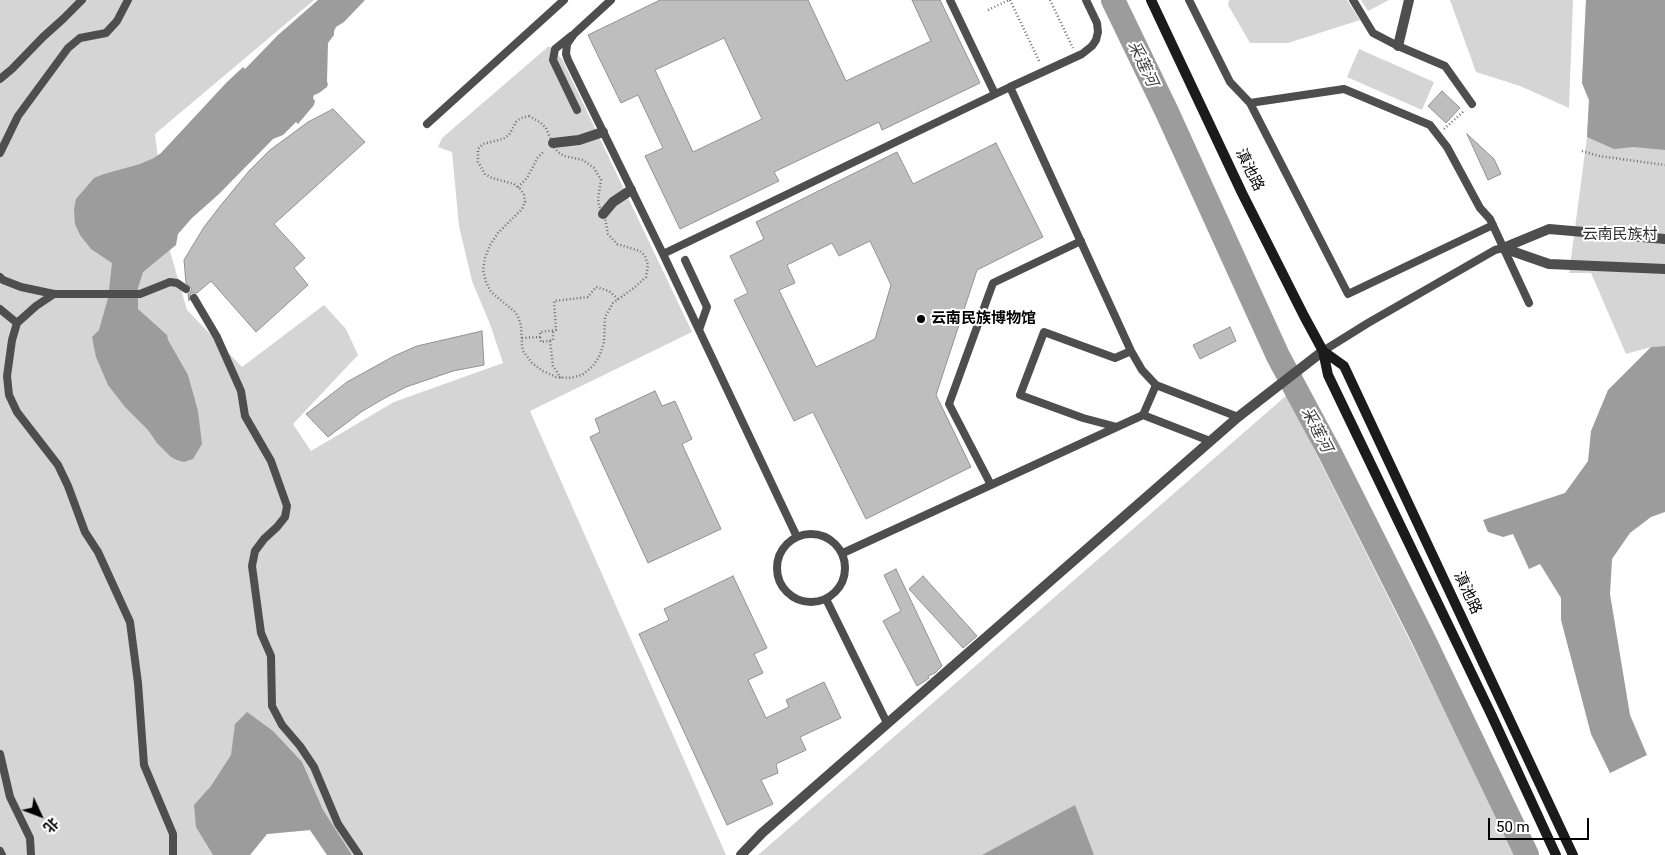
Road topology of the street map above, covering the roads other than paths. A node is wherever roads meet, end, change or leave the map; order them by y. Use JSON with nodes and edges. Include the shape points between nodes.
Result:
{"nodes":[{"id":1,"x":82,"y":0,"type":"edge"},
{"id":2,"x":128,"y":0,"type":"edge"},
{"id":3,"x":564,"y":0,"type":"edge"},
{"id":4,"x":611,"y":0,"type":"edge"},
{"id":5,"x":950,"y":0,"type":"edge"},
{"id":6,"x":1086,"y":0,"type":"edge"},
{"id":7,"x":1152,"y":0,"type":"edge"},
{"id":8,"x":1189,"y":0,"type":"edge"},
{"id":9,"x":1353,"y":0,"type":"edge"},
{"id":10,"x":1409,"y":0,"type":"edge"},
{"id":11,"x":574,"y":34,"type":"junction"},
{"id":12,"x":1398,"y":46,"type":"junction"},
{"id":13,"x":0,"y":79,"type":"edge"},
{"id":14,"x":1010,"y":87,"type":"junction"},
{"id":15,"x":995,"y":94,"type":"junction"},
{"id":16,"x":1250,"y":103,"type":"junction"},
{"id":17,"x":1472,"y":104,"type":"road end"},
{"id":18,"x":577,"y":110,"type":"dead end"},
{"id":19,"x":427,"y":124,"type":"dead end"},
{"id":20,"x":603,"y":132,"type":"junction"},
{"id":21,"x":553,"y":143,"type":"road end"},
{"id":22,"x":0,"y":153,"type":"edge"},
{"id":23,"x":631,"y":190,"type":"junction"},
{"id":24,"x":603,"y":214,"type":"road end"},
{"id":25,"x":1493,"y":225,"type":"junction"},
{"id":26,"x":1665,"y":239,"type":"edge"},
{"id":27,"x":1081,"y":241,"type":"junction"},
{"id":28,"x":1503,"y":248,"type":"junction"},
{"id":29,"x":663,"y":254,"type":"junction"},
{"id":30,"x":685,"y":260,"type":"dead end"},
{"id":31,"x":1665,"y":269,"type":"edge"},
{"id":32,"x":0,"y":277,"type":"edge"},
{"id":33,"x":186,"y":289,"type":"dead end"},
{"id":34,"x":54,"y":294,"type":"junction"},
{"id":35,"x":194,"y":298,"type":"dead end"},
{"id":36,"x":1529,"y":303,"type":"dead end"},
{"id":37,"x":0,"y":309,"type":"edge"},
{"id":38,"x":17,"y":323,"type":"junction"},
{"id":39,"x":699,"y":330,"type":"junction"},
{"id":40,"x":1131,"y":351,"type":"junction"},
{"id":41,"x":1323,"y":351,"type":"junction"},
{"id":42,"x":1156,"y":385,"type":"junction"},
{"id":43,"x":1143,"y":415,"type":"junction"},
{"id":44,"x":1238,"y":417,"type":"junction"},
{"id":45,"x":1117,"y":427,"type":"junction"},
{"id":46,"x":1210,"y":441,"type":"junction"},
{"id":47,"x":991,"y":485,"type":"junction"},
{"id":48,"x":797,"y":537,"type":"junction"},
{"id":49,"x":843,"y":554,"type":"junction"},
{"id":50,"x":826,"y":600,"type":"junction"},
{"id":51,"x":887,"y":723,"type":"junction"},
{"id":52,"x":0,"y":754,"type":"edge"},
{"id":53,"x":0,"y":851,"type":"edge"},
{"id":54,"x":2,"y":855,"type":"edge"},
{"id":55,"x":31,"y":855,"type":"edge"},
{"id":56,"x":173,"y":855,"type":"edge"},
{"id":57,"x":359,"y":855,"type":"edge"},
{"id":58,"x":741,"y":855,"type":"edge"},
{"id":59,"x":1556,"y":855,"type":"edge"},
{"id":60,"x":1573,"y":855,"type":"edge"}],
"edges":[{"from":1,"to":13,"type":"lane"},
{"from":2,"to":22,"type":"lane","via":[[106,33],[80,38],[68,48],[18,116]]},
{"from":3,"to":19,"type":"lane"},
{"from":4,"to":11,"type":"lane"},
{"from":5,"to":15,"type":"lane"},
{"from":6,"to":14,"type":"lane","via":[[1097,23],[1098,32],[1092,46]]},
{"from":7,"to":41,"type":"main road","name":"滇池路","via":[[1242,192]]},
{"from":8,"to":16,"type":"lane","via":[[1230,82]]},
{"from":9,"to":12,"type":"lane","via":[[1373,33]]},
{"from":10,"to":12,"type":"street"},
{"from":11,"to":18,"type":"lane","via":[[555,49],[553,60]]},
{"from":11,"to":20,"type":"lane","via":[[567,44],[566,54]]},
{"from":12,"to":17,"type":"lane","via":[[1445,66]]},
{"from":14,"to":15,"type":"lane"},
{"from":14,"to":27,"type":"lane"},
{"from":15,"to":29,"type":"lane"},
{"from":16,"to":25,"type":"lane","via":[[1344,89],[1430,125],[1447,147],[1480,208]]},
{"from":16,"to":25,"type":"lane","via":[[1348,294]]},
{"from":20,"to":21,"type":"street","via":[[579,140]]},
{"from":20,"to":23,"type":"lane"},
{"from":23,"to":24,"type":"street","via":[[613,202]]},
{"from":23,"to":29,"type":"lane"},
{"from":25,"to":28,"type":"lane"},
{"from":26,"to":28,"type":"street","via":[[1549,230]]},
{"from":27,"to":40,"type":"lane"},
{"from":27,"to":47,"type":"lane","via":[[993,283],[949,404]]},
{"from":28,"to":31,"type":"street","via":[[1549,264]]},
{"from":28,"to":36,"type":"lane"},
{"from":28,"to":41,"type":"lane"},
{"from":29,"to":39,"type":"lane"},
{"from":30,"to":39,"type":"lane","via":[[707,307]]},
{"from":32,"to":34,"type":"lane","via":[[21,287]]},
{"from":33,"to":34,"type":"lane","via":[[170,282],[140,294]]},
{"from":34,"to":38,"type":"lane"},
{"from":35,"to":57,"type":"lane","via":[[241,391],[245,416],[271,461],[287,506],[285,518],[255,551],[252,566],[261,633],[271,656],[272,706],[282,726],[314,767],[338,824]]},
{"from":37,"to":38,"type":"lane"},
{"from":38,"to":56,"type":"lane","via":[[7,376],[9,395],[17,412],[58,465],[85,532],[98,552],[130,622],[144,765],[173,834]]},
{"from":39,"to":48,"type":"lane"},
{"from":40,"to":42,"type":"lane"},
{"from":40,"to":45,"type":"lane","via":[[1115,358],[1044,332],[1020,395]]},
{"from":41,"to":44,"type":"street"},
{"from":41,"to":59,"type":"main road","name":"滇池路","via":[[1328,375]]},
{"from":41,"to":60,"type":"main road","name":"滇池路","via":[[1344,366]]},
{"from":42,"to":43,"type":"lane"},
{"from":42,"to":44,"type":"lane"},
{"from":43,"to":45,"type":"lane"},
{"from":43,"to":46,"type":"lane"},
{"from":44,"to":46,"type":"street"},
{"from":45,"to":47,"type":"lane"},
{"from":46,"to":51,"type":"street"},
{"from":47,"to":49,"type":"lane"},
{"from":48,"to":49,"type":"lane","via":[[807,534],[823,536],[837,544]]},
{"from":48,"to":50,"type":"lane","via":[[780,553],[778,577],[783,588],[802,602]]},
{"from":49,"to":50,"type":"lane","via":[[846,564],[842,585]]},
{"from":50,"to":51,"type":"lane"},
{"from":51,"to":58,"type":"street"},
{"from":52,"to":55,"type":"lane","via":[[10,797],[30,838]]},
{"from":53,"to":54,"type":"lane"}]}
